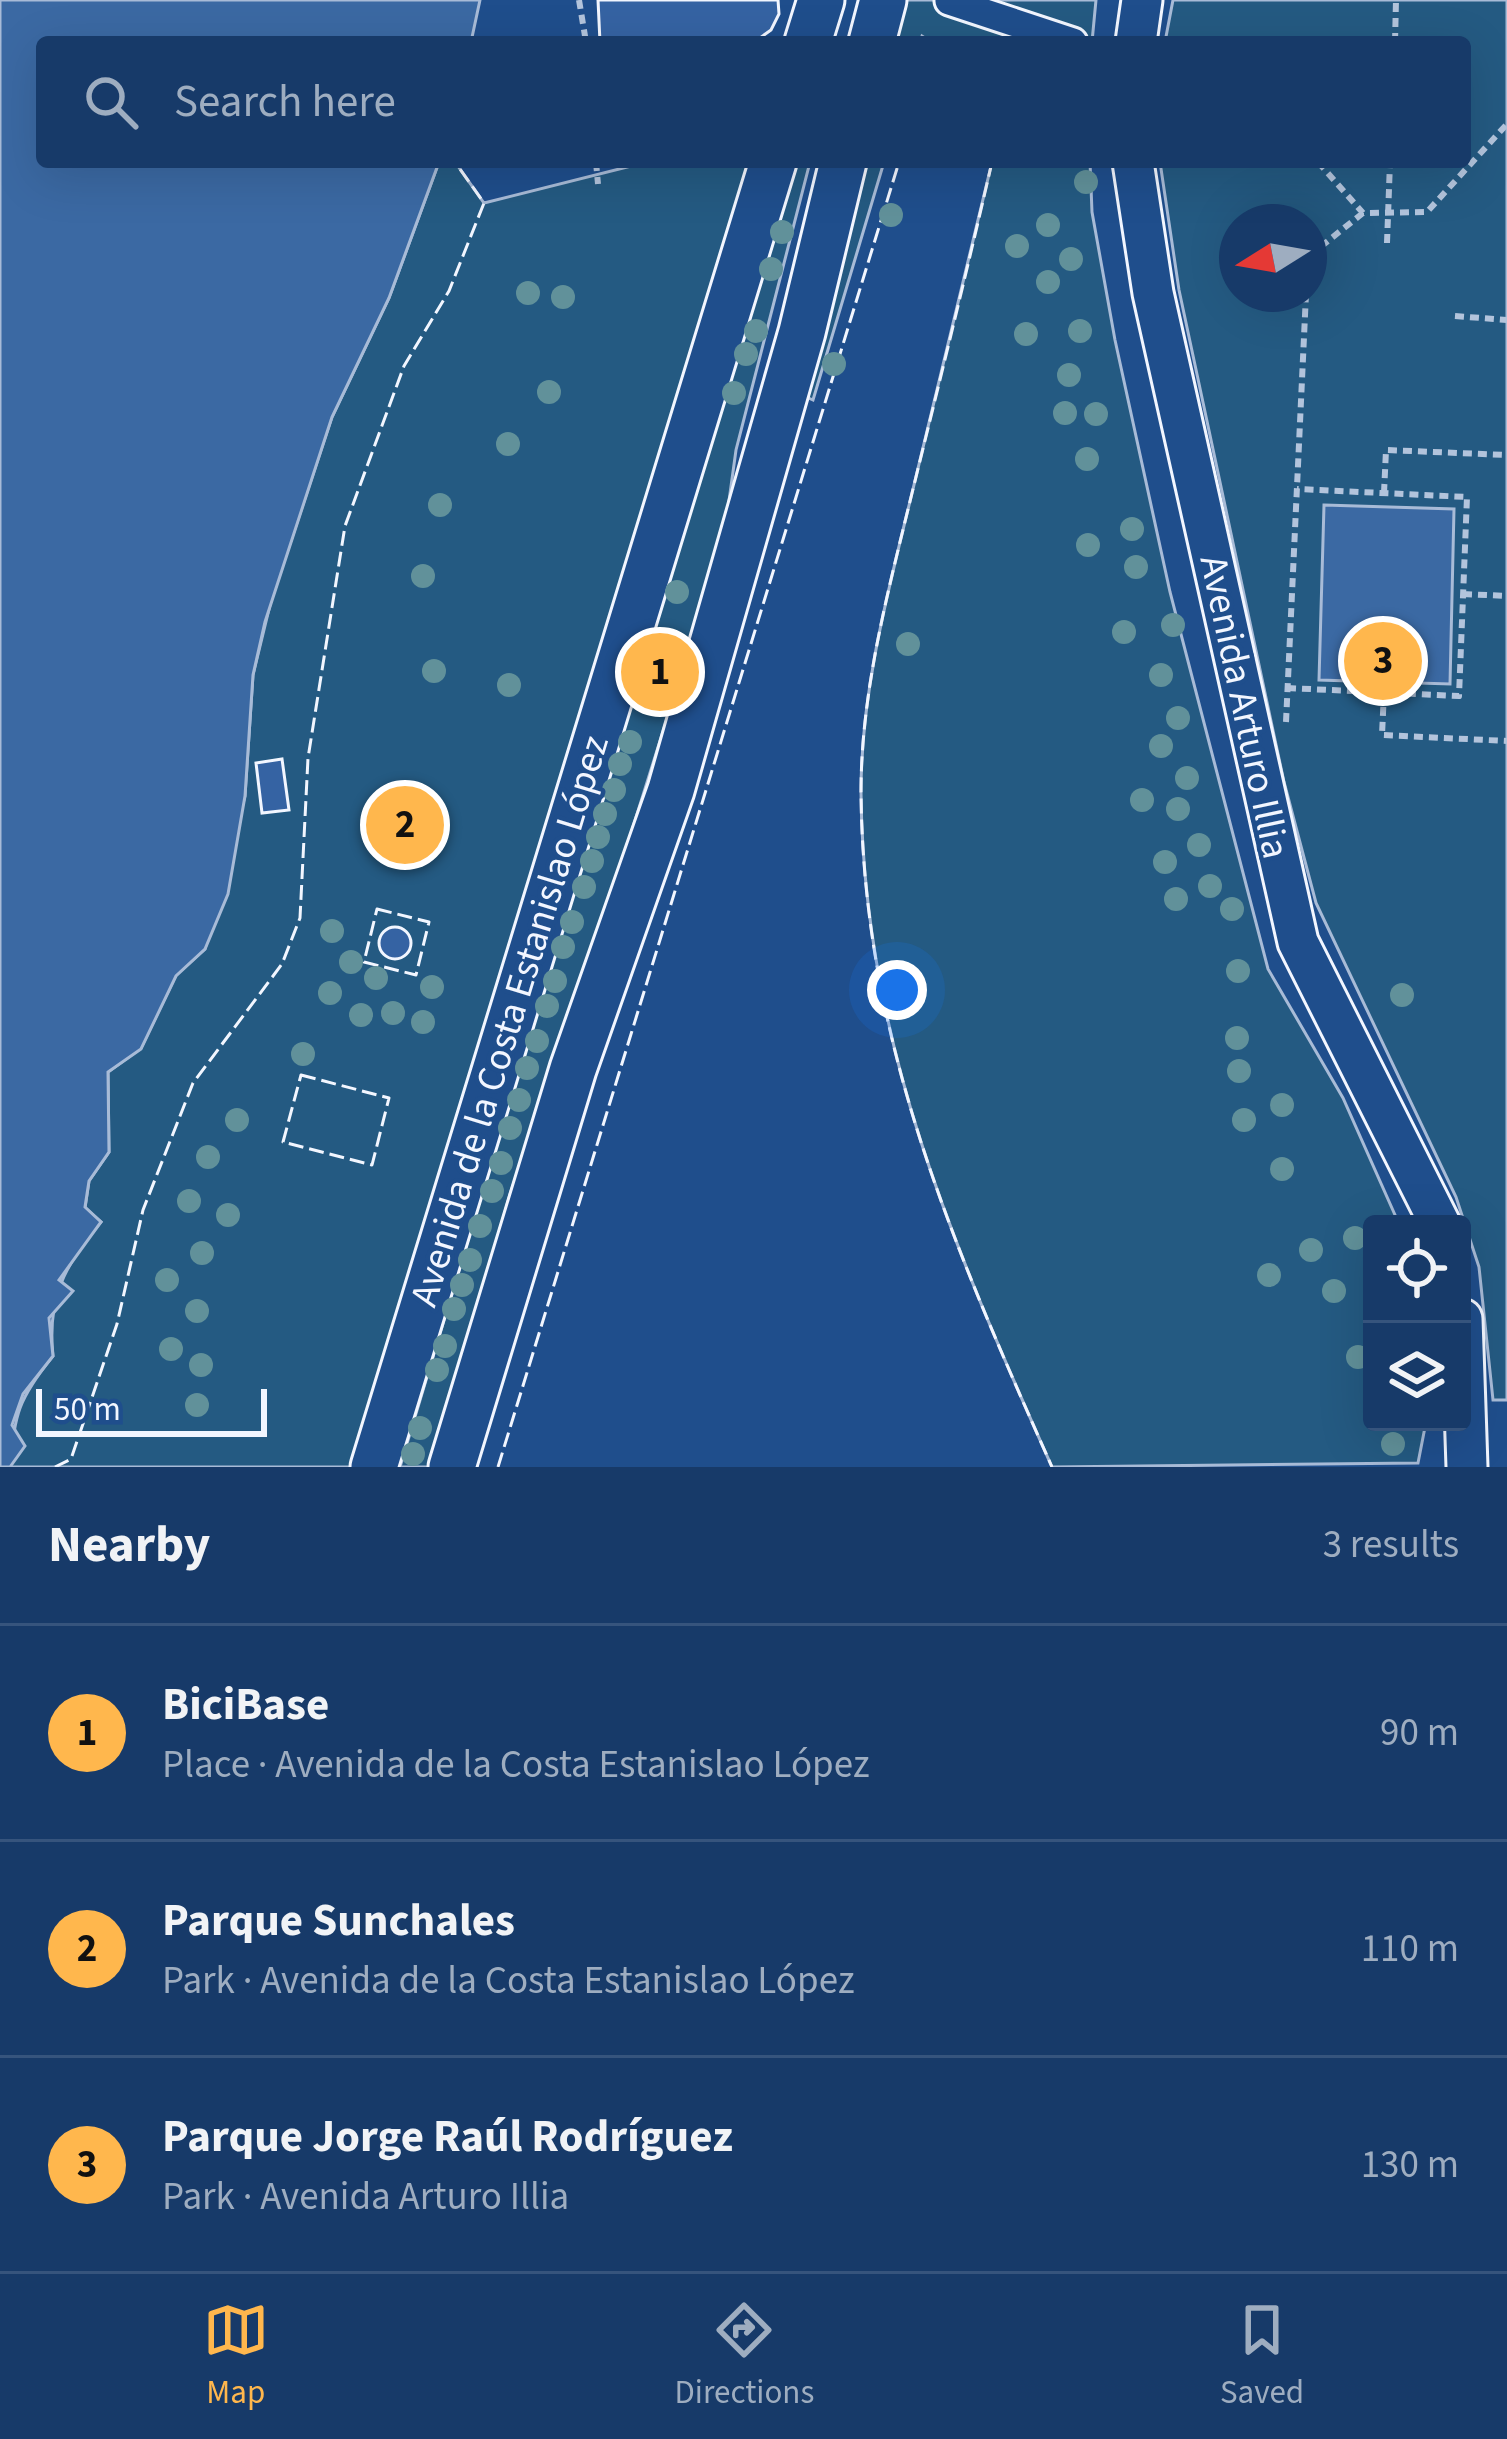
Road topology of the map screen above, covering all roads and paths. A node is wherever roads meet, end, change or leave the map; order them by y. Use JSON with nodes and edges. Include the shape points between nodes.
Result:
{"nodes":[{"id":1,"x":579,"y":0,"type":"edge"},
{"id":2,"x":883,"y":0,"type":"edge"},
{"id":3,"x":1142,"y":0,"type":"edge"},
{"id":4,"x":1396,"y":0,"type":"edge"},
{"id":5,"x":950,"y":1,"type":"edge"},
{"id":6,"x":585,"y":36,"type":"edge"},
{"id":7,"x":874,"y":36,"type":"edge"},
{"id":8,"x":1055,"y":36,"type":"edge"},
{"id":9,"x":1137,"y":36,"type":"edge"},
{"id":10,"x":1395,"y":36,"type":"edge"},
{"id":11,"x":1507,"y":124,"type":"edge"},
{"id":12,"x":1471,"y":164,"type":"edge"},
{"id":13,"x":597,"y":168,"type":"edge"},
{"id":14,"x":771,"y":168,"type":"edge"},
{"id":15,"x":842,"y":168,"type":"edge"},
{"id":16,"x":1134,"y":168,"type":"edge"},
{"id":17,"x":1323,"y":168,"type":"edge"},
{"id":18,"x":1390,"y":168,"type":"edge"},
{"id":19,"x":1467,"y":168,"type":"edge"},
{"id":20,"x":598,"y":184,"type":"dead end"},
{"id":21,"x":1363,"y":213,"type":"junction"},
{"id":22,"x":1388,"y":213,"type":"junction"},
{"id":23,"x":1327,"y":242,"type":"edge"},
{"id":24,"x":1387,"y":243,"type":"dead end"},
{"id":25,"x":1305,"y":312,"type":"edge"},
{"id":26,"x":1455,"y":316,"type":"dead end"},
{"id":27,"x":1507,"y":320,"type":"edge"},
{"id":28,"x":1507,"y":455,"type":"edge"},
{"id":29,"x":1297,"y":489,"type":"junction"},
{"id":30,"x":1384,"y":493,"type":"junction"},
{"id":31,"x":1463,"y":594,"type":"junction"},
{"id":32,"x":1507,"y":596,"type":"edge"},
{"id":33,"x":1287,"y":688,"type":"junction"},
{"id":34,"x":1384,"y":692,"type":"junction"},
{"id":35,"x":1507,"y":741,"type":"edge"},
{"id":36,"x":1252,"y":747,"type":"junction"},
{"id":37,"x":1435,"y":1215,"type":"edge"},
{"id":38,"x":1462,"y":1323,"type":"edge"},
{"id":39,"x":374,"y":1467,"type":"edge"},
{"id":40,"x":452,"y":1467,"type":"edge"},
{"id":41,"x":1467,"y":1467,"type":"edge"}],
"edges":[{"from":1,"to":6,"type":"path"},
{"from":2,"to":7,"type":"main road"},
{"from":3,"to":9,"type":"main road"},
{"from":4,"to":10,"type":"path"},
{"from":5,"to":8,"type":"street"},
{"from":11,"to":12,"type":"path"},
{"from":13,"to":20,"type":"path"},
{"from":14,"to":39,"type":"main road","name":"Avenida de la Costa Estanislao López"},
{"from":15,"to":40,"type":"main road","name":"Avenida de la Costa Estanislao López","via":[[671,790],[574,1069]]},
{"from":16,"to":36,"type":"main road","name":"Avenida Arturo Illia","via":[[1153,293]]},
{"from":17,"to":21,"type":"path"},
{"from":18,"to":22,"type":"path"},
{"from":19,"to":22,"type":"path","via":[[1427,212]]},
{"from":21,"to":22,"type":"path"},
{"from":21,"to":23,"type":"path"},
{"from":22,"to":24,"type":"path"},
{"from":25,"to":29,"type":"path"},
{"from":26,"to":27,"type":"path"},
{"from":28,"to":30,"type":"path","via":[[1386,450]]},
{"from":29,"to":30,"type":"path"},
{"from":29,"to":33,"type":"path"},
{"from":30,"to":31,"type":"path","via":[[1467,496]]},
{"from":31,"to":32,"type":"path"},
{"from":31,"to":34,"type":"path","via":[[1459,696]]},
{"from":33,"to":34,"type":"path"},
{"from":33,"to":36,"type":"path","via":[[1286,746]]},
{"from":34,"to":35,"type":"path","via":[[1382,736]]},
{"from":36,"to":37,"type":"main road","name":"Avenida Arturo Illia","via":[[1298,942]]},
{"from":38,"to":41,"type":"main road"}]}
